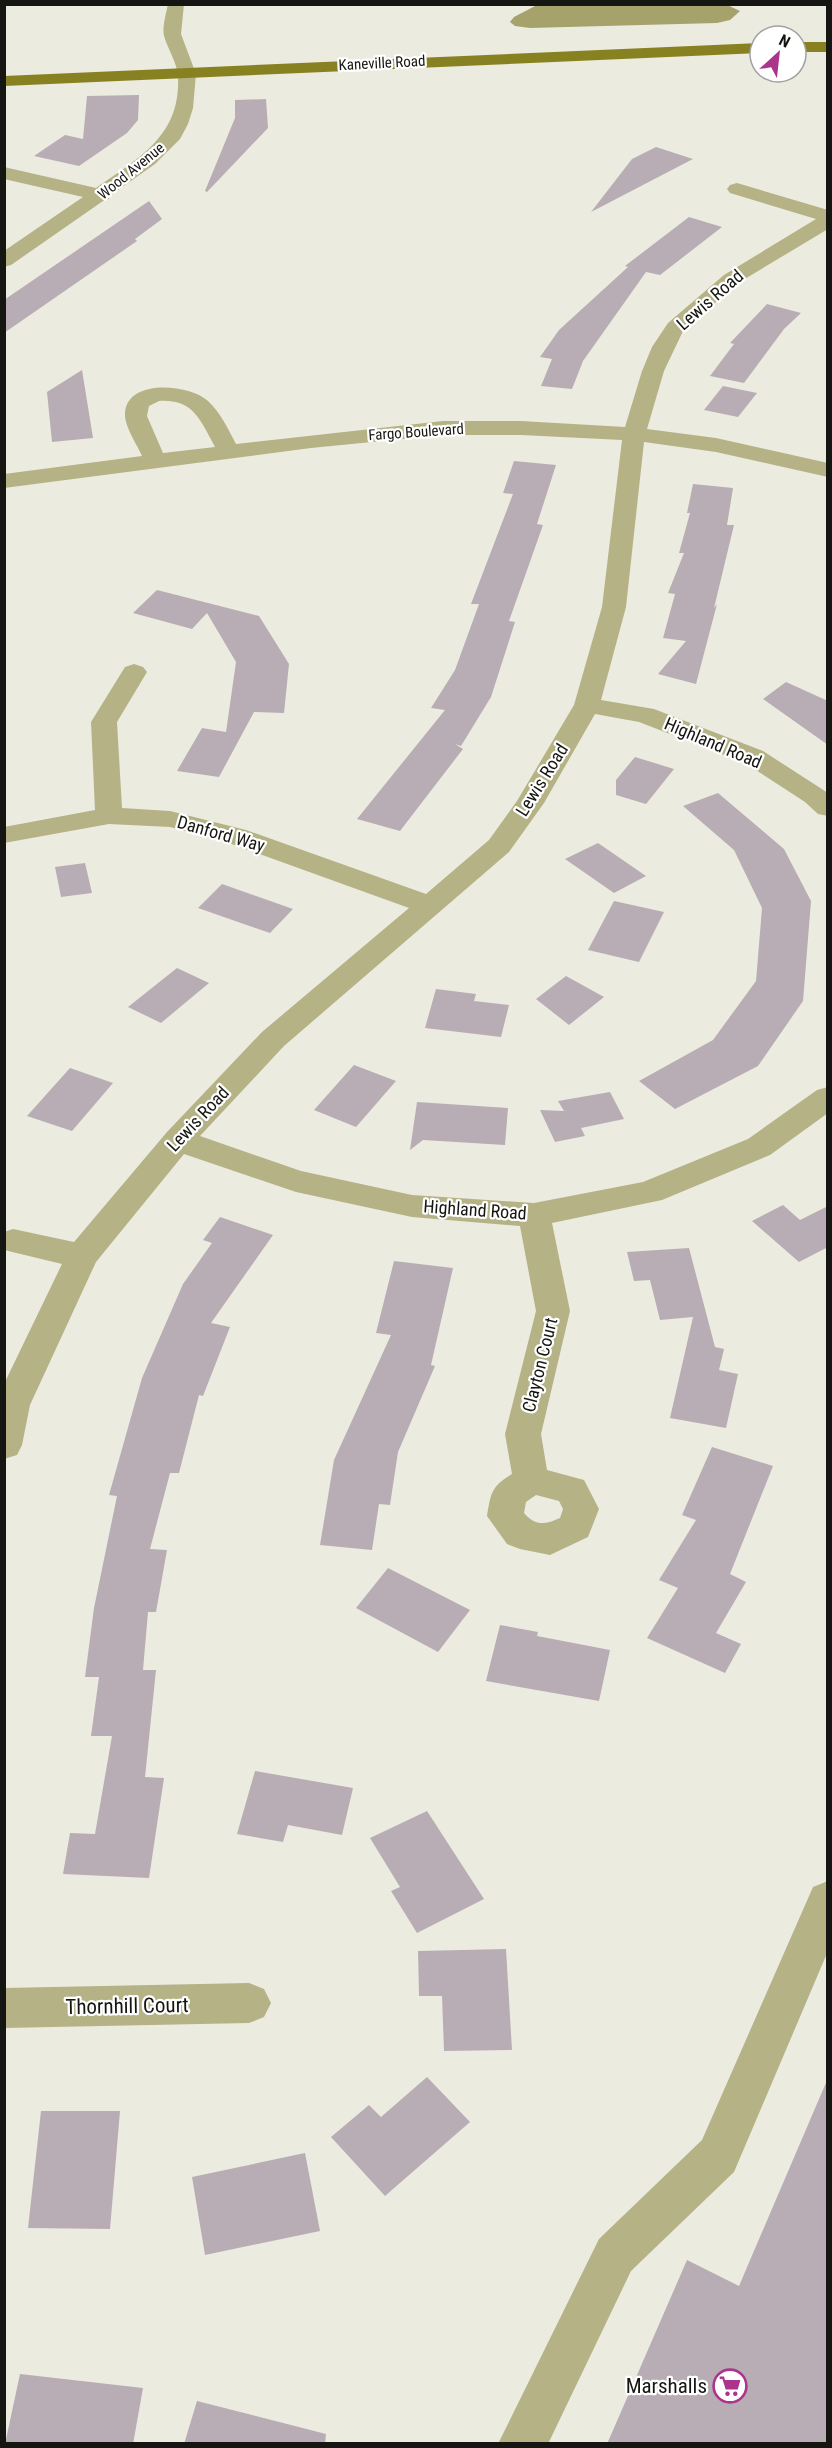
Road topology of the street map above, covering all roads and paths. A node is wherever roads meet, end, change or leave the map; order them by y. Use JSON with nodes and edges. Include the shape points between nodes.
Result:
{"nodes":[{"id":1,"x":176,"y":4,"type":"edge"},
{"id":2,"x":808,"y":47,"type":"edge"},
{"id":3,"x":828,"y":47,"type":"edge"},
{"id":4,"x":748,"y":48,"type":"edge"},
{"id":5,"x":187,"y":74,"type":"junction"},
{"id":6,"x":4,"y":81,"type":"edge"},
{"id":7,"x":4,"y":173,"type":"edge"},
{"id":8,"x":737,"y":189,"type":"dead end"},
{"id":9,"x":102,"y":195,"type":"junction"},
{"id":10,"x":828,"y":218,"type":"edge"},
{"id":11,"x":4,"y":261,"type":"edge"},
{"id":12,"x":634,"y":434,"type":"junction"},
{"id":13,"x":229,"y":452,"type":"junction"},
{"id":14,"x":155,"y":461,"type":"junction"},
{"id":15,"x":828,"y":470,"type":"edge"},
{"id":16,"x":4,"y":481,"type":"edge"},
{"id":17,"x":135,"y":672,"type":"dead end"},
{"id":18,"x":587,"y":705,"type":"junction"},
{"id":19,"x":828,"y":808,"type":"edge"},
{"id":20,"x":109,"y":816,"type":"junction"},
{"id":21,"x":4,"y":835,"type":"edge"},
{"id":22,"x":430,"y":905,"type":"junction"},
{"id":23,"x":828,"y":1097,"type":"edge"},
{"id":24,"x":178,"y":1140,"type":"junction"},
{"id":25,"x":534,"y":1215,"type":"junction"},
{"id":26,"x":13,"y":1241,"type":"dead end"},
{"id":27,"x":82,"y":1256,"type":"junction"},
{"id":28,"x":4,"y":1445,"type":"edge"},
{"id":29,"x":531,"y":1480,"type":"dead end"},
{"id":30,"x":828,"y":1900,"type":"edge"},
{"id":31,"x":249,"y":2003,"type":"dead end"},
{"id":32,"x":4,"y":2008,"type":"edge"},
{"id":33,"x":522,"y":2444,"type":"edge"}],
"edges":[{"from":1,"to":5,"type":"street","name":"Wood Avenue","via":[[172,34]]},
{"from":2,"to":3,"type":"main road"},
{"from":4,"to":5,"type":"main road","name":"Kaneville Road"},
{"from":5,"to":6,"type":"main road","name":"Kaneville Road"},
{"from":5,"to":9,"type":"street","name":"Wood Avenue","via":[[184,108],[173,135]]},
{"from":7,"to":9,"type":"street"},
{"from":8,"to":10,"type":"street"},
{"from":9,"to":11,"type":"street","name":"Wood Avenue"},
{"from":10,"to":12,"type":"street","name":"Lewis Road","via":[[731,279],[675,327],[653,371]]},
{"from":12,"to":13,"type":"street","name":"Fargo Boulevard","via":[[443,428]]},
{"from":12,"to":15,"type":"street","name":"Fargo Boulevard","via":[[716,445]]},
{"from":12,"to":18,"type":"street","name":"Lewis Road","via":[[614,607]]},
{"from":13,"to":14,"type":"street","name":"Fargo Boulevard"},
{"from":13,"to":14,"type":"street","via":[[201,403],[179,394],[158,393],[142,400],[136,408]]},
{"from":14,"to":16,"type":"street","name":"Fargo Boulevard"},
{"from":17,"to":20,"type":"street","via":[[104,722]]},
{"from":18,"to":19,"type":"street","name":"Highland Road","via":[[645,715],[754,757]]},
{"from":18,"to":22,"type":"street","name":"Lewis Road","via":[[530,803],[499,846]]},
{"from":20,"to":21,"type":"street","name":"Danford Way"},
{"from":20,"to":22,"type":"street","name":"Danford Way","via":[[170,819],[237,836]]},
{"from":22,"to":24,"type":"street","name":"Lewis Road","via":[[273,1039]]},
{"from":23,"to":25,"type":"street","name":"Highland Road","via":[[759,1148],[650,1192]]},
{"from":24,"to":25,"type":"street","name":"Highland Road","via":[[296,1181],[412,1206]]},
{"from":24,"to":27,"type":"street","name":"Lewis Road"},
{"from":25,"to":29,"type":"street","name":"Clayton Court","via":[[553,1311],[523,1434]]},
{"from":26,"to":27,"type":"street"},
{"from":27,"to":28,"type":"street","name":"Lewis Road","via":[[12,1405]]},
{"from":30,"to":33,"type":"street","via":[[718,2156],[615,2256]]},
{"from":31,"to":32,"type":"street","name":"Thornhill Court"}]}
